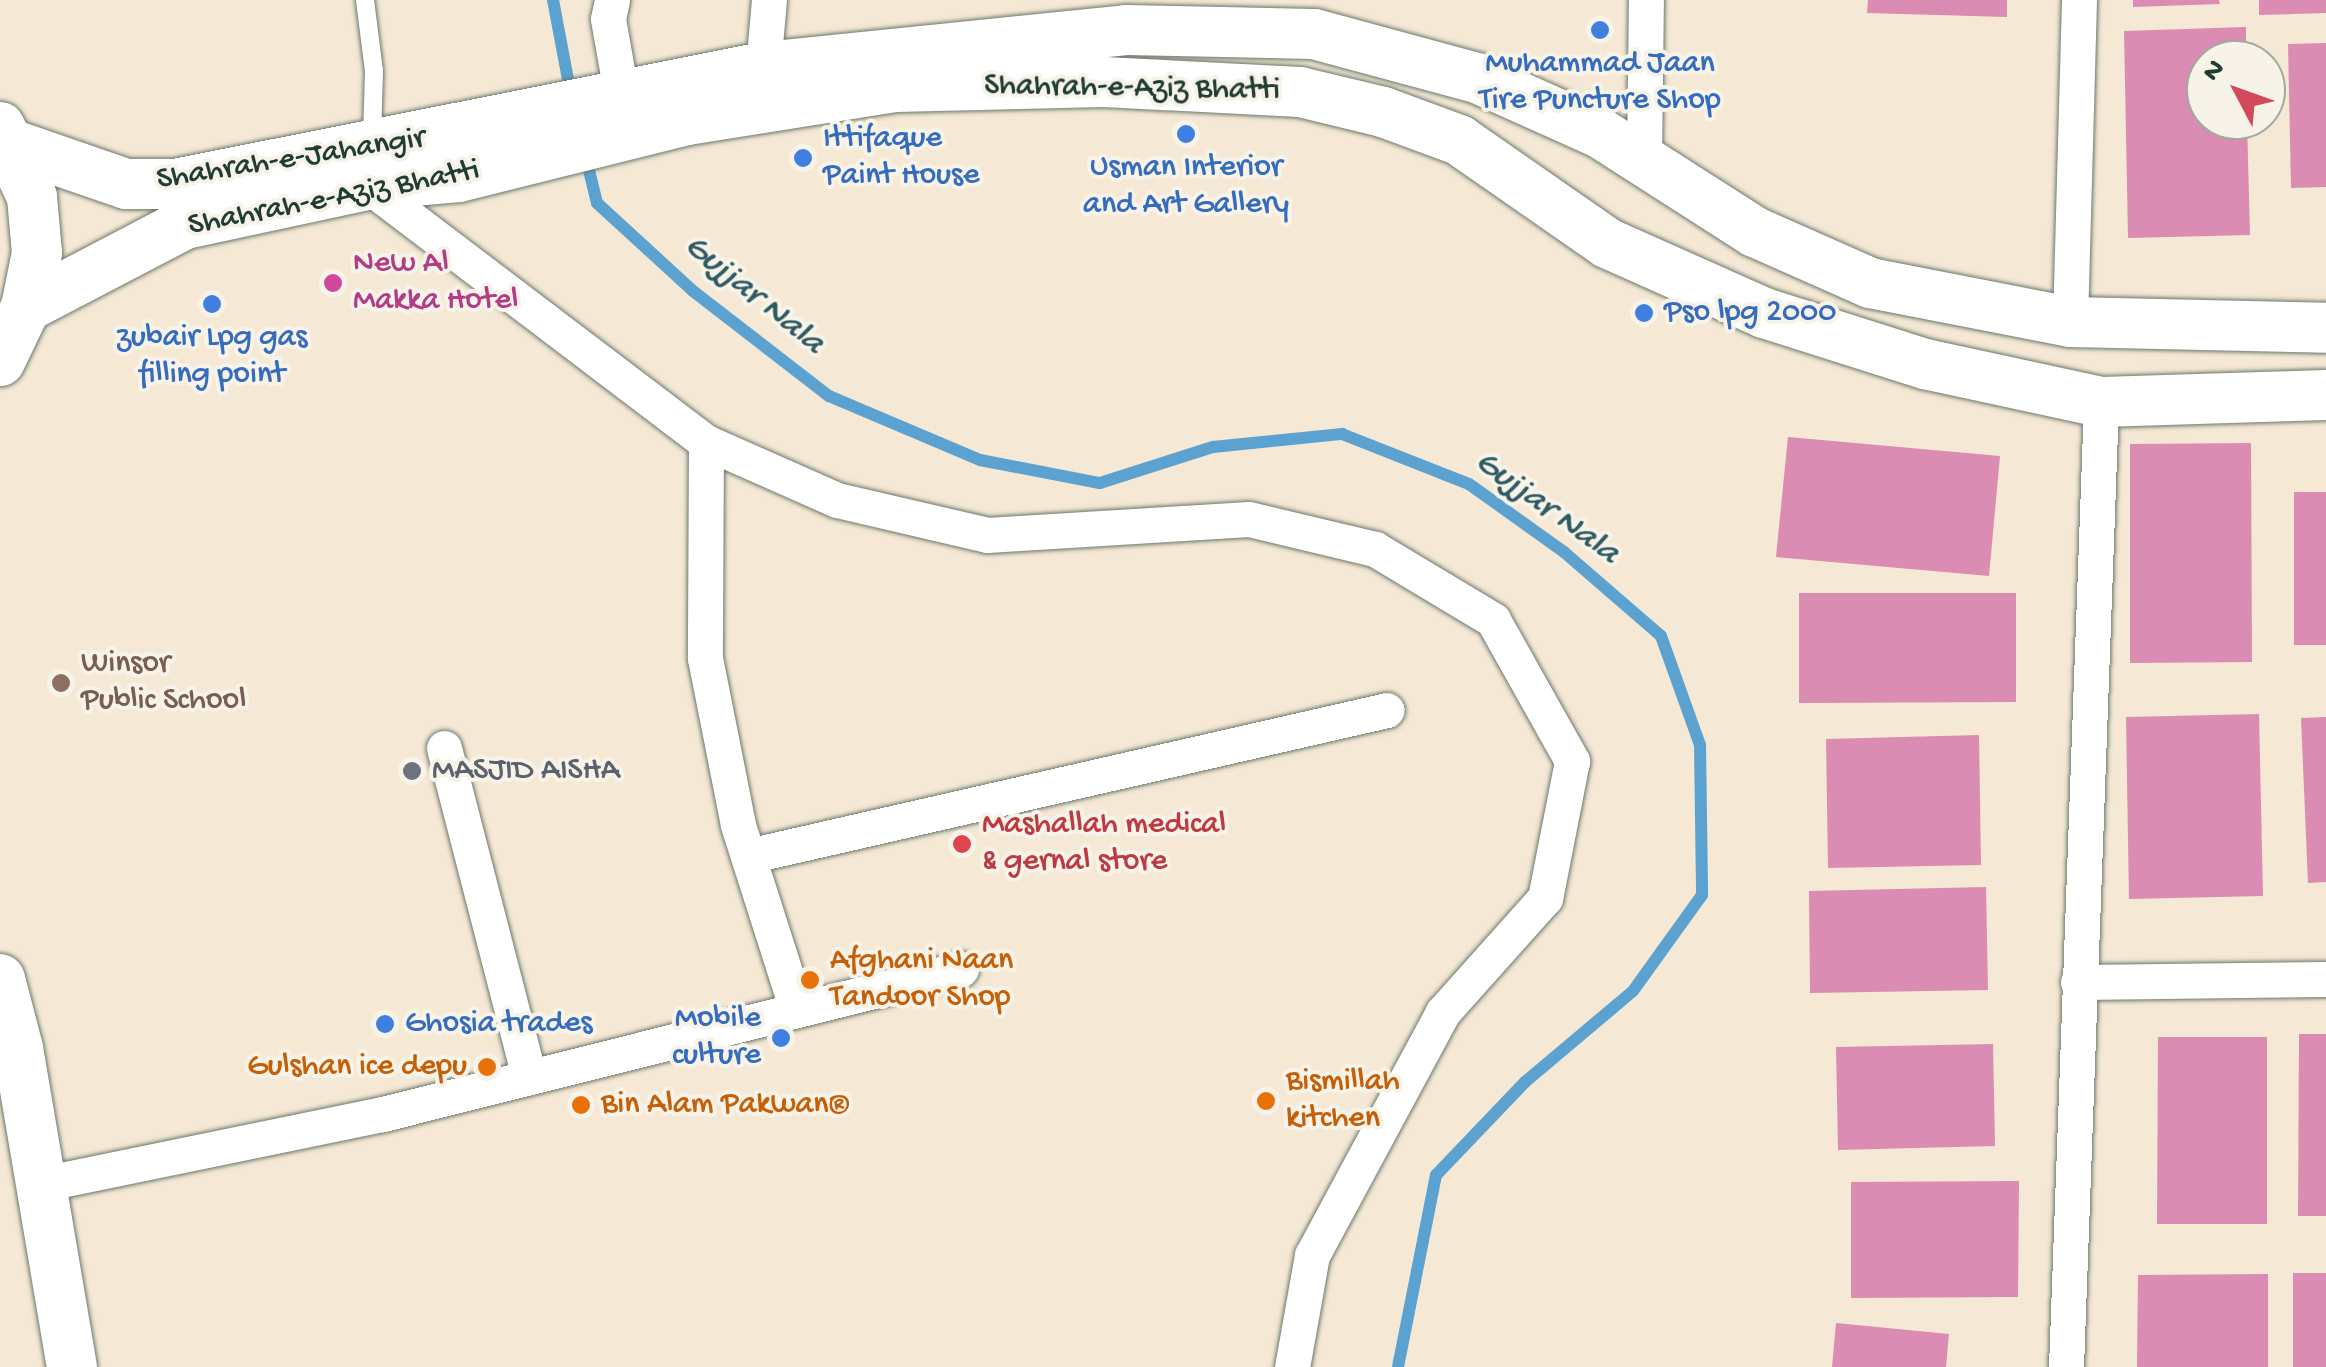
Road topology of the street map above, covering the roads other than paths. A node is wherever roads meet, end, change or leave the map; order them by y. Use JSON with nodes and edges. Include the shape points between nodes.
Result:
{"nodes":[{"id":1,"x":365,"y":0,"type":"edge"},
{"id":2,"x":612,"y":0,"type":"edge"},
{"id":3,"x":768,"y":0,"type":"edge"},
{"id":4,"x":1646,"y":0,"type":"edge"},
{"id":5,"x":2079,"y":0,"type":"edge"},
{"id":6,"x":1295,"y":17,"type":"edge"},
{"id":7,"x":763,"y":66,"type":"junction"},
{"id":8,"x":622,"y":98,"type":"junction"},
{"id":9,"x":682,"y":104,"type":"junction"},
{"id":10,"x":6,"y":136,"type":"edge"},
{"id":11,"x":457,"y":155,"type":"junction"},
{"id":12,"x":1644,"y":156,"type":"junction"},
{"id":13,"x":369,"y":167,"type":"junction"},
{"id":14,"x":26,"y":308,"type":"junction"},
{"id":15,"x":2070,"y":322,"type":"junction"},
{"id":16,"x":2326,"y":328,"type":"edge"},
{"id":17,"x":0,"y":360,"type":"edge"},
{"id":18,"x":2326,"y":396,"type":"edge"},
{"id":19,"x":2101,"y":402,"type":"junction"},
{"id":20,"x":706,"y":442,"type":"junction"},
{"id":21,"x":1387,"y":710,"type":"dead end"},
{"id":22,"x":444,"y":748,"type":"dead end"},
{"id":23,"x":748,"y":856,"type":"junction"},
{"id":24,"x":961,"y":969,"type":"dead end"},
{"id":25,"x":2326,"y":978,"type":"edge"},
{"id":26,"x":0,"y":980,"type":"edge"},
{"id":27,"x":2078,"y":982,"type":"junction"},
{"id":28,"x":797,"y":1010,"type":"junction"},
{"id":29,"x":529,"y":1077,"type":"junction"},
{"id":30,"x":41,"y":1184,"type":"junction"},
{"id":31,"x":72,"y":1367,"type":"edge"},
{"id":32,"x":1292,"y":1367,"type":"edge"},
{"id":33,"x":2066,"y":1367,"type":"edge"}],
"edges":[{"from":1,"to":13,"type":"lane","via":[[374,72]]},
{"from":2,"to":8,"type":"street","via":[[608,18]]},
{"from":3,"to":7,"type":"street"},
{"from":4,"to":12,"type":"street"},
{"from":5,"to":15,"type":"street"},
{"from":6,"to":7,"type":"main road","name":"Shahrah-e-Aziz Bhatti"},
{"from":6,"to":12,"type":"main road","name":"Shahrah-e-Aziz Bhatti","via":[[1477,78]]},
{"from":7,"to":9,"type":"main road","name":"Shahrah-e-Aziz Bhatti"},
{"from":8,"to":9,"type":"main road","name":"Shahrah-e-Aziz Bhatti"},
{"from":8,"to":11,"type":"main road","name":"Shahrah-e-Aziz Bhatti"},
{"from":9,"to":11,"type":"main road","name":"Shahrah-e-Aziz Bhatti"},
{"from":9,"to":19,"type":"main road","name":"Shahrah-e-Aziz Bhatti","via":[[1104,82],[1300,92],[1459,140],[1607,243],[1764,314],[1925,364]]},
{"from":10,"to":13,"type":"main road","name":"Shahrah-e-Jahangir","via":[[126,184]]},
{"from":10,"to":14,"type":"main road","via":[[32,197]]},
{"from":11,"to":13,"type":"main road","name":"Shahrah-e-Jahangir"},
{"from":12,"to":15,"type":"main road","name":"Shahrah-e-Aziz Bhatti","via":[[1755,232],[1870,283]]},
{"from":13,"to":14,"type":"main road","name":"Shahrah-e-Aziz Bhatti","via":[[185,224]]},
{"from":13,"to":20,"type":"street"},
{"from":14,"to":17,"type":"main road"},
{"from":15,"to":16,"type":"main road","name":"Shahrah-e-Aziz Bhatti"},
{"from":18,"to":19,"type":"main road","name":"Shahrah-e-Aziz Bhatti"},
{"from":19,"to":27,"type":"street"},
{"from":20,"to":23,"type":"street","via":[[705,658]]},
{"from":20,"to":32,"type":"street","via":[[837,500],[987,534],[1249,519],[1375,549],[1493,620],[1572,760],[1544,898],[1443,1012],[1321,1237]]},
{"from":21,"to":23,"type":"street"},
{"from":22,"to":29,"type":"street"},
{"from":23,"to":28,"type":"street"},
{"from":24,"to":28,"type":"street"},
{"from":25,"to":27,"type":"street"},
{"from":26,"to":30,"type":"main road"},
{"from":27,"to":33,"type":"street"},
{"from":28,"to":29,"type":"street"},
{"from":29,"to":30,"type":"street"},
{"from":30,"to":31,"type":"main road"}]}
